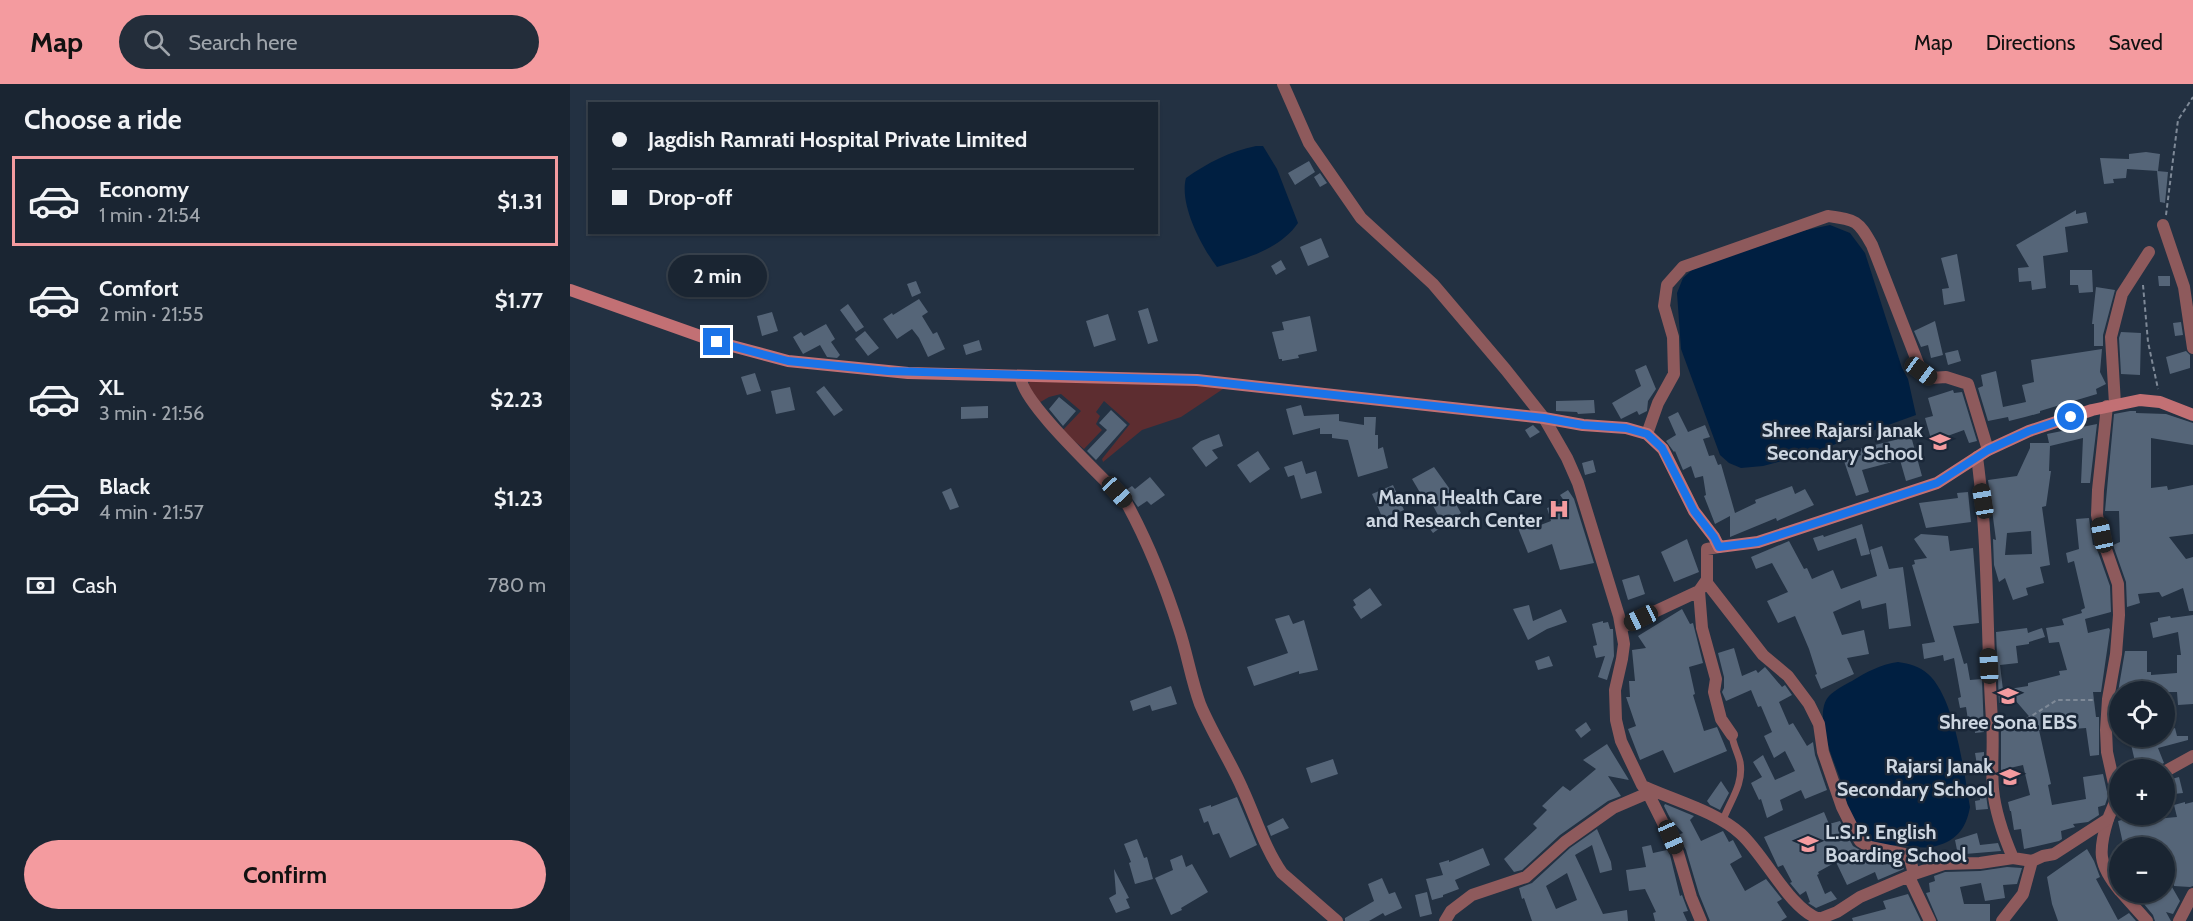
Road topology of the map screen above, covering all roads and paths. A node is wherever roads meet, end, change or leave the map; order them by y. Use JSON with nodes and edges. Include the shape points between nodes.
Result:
{"nodes":[{"id":1,"x":1283,"y":84,"type":"edge"},
{"id":2,"x":2163,"y":225,"type":"dead end"},
{"id":3,"x":2149,"y":252,"type":"dead end"},
{"id":4,"x":570,"y":290,"type":"edge"},
{"id":5,"x":2192,"y":327,"type":"edge"},
{"id":6,"x":2193,"y":348,"type":"edge"},
{"id":7,"x":1021,"y":376,"type":"junction"},
{"id":8,"x":2111,"y":405,"type":"junction"},
{"id":9,"x":2193,"y":415,"type":"edge"},
{"id":10,"x":1544,"y":418,"type":"junction"},
{"id":11,"x":1647,"y":434,"type":"junction"},
{"id":12,"x":1983,"y":454,"type":"junction"},
{"id":13,"x":1719,"y":547,"type":"junction"},
{"id":14,"x":1703,"y":586,"type":"junction"},
{"id":15,"x":1622,"y":627,"type":"junction"},
{"id":16,"x":2108,"y":699,"type":"junction"},
{"id":17,"x":1993,"y":723,"type":"junction"},
{"id":18,"x":1732,"y":735,"type":"joint"},
{"id":19,"x":2193,"y":756,"type":"edge"},
{"id":20,"x":2110,"y":759,"type":"edge"},
{"id":21,"x":2193,"y":762,"type":"edge"},
{"id":22,"x":2175,"y":766,"type":"edge"},
{"id":23,"x":2193,"y":768,"type":"edge"},
{"id":24,"x":1645,"y":789,"type":"junction"},
{"id":25,"x":2108,"y":819,"type":"joint"},
{"id":26,"x":1723,"y":820,"type":"junction"},
{"id":27,"x":2013,"y":858,"type":"junction"},
{"id":28,"x":2032,"y":861,"type":"junction"},
{"id":29,"x":1911,"y":876,"type":"junction"},
{"id":30,"x":2109,"y":878,"type":"edge"},
{"id":31,"x":2193,"y":894,"type":"edge"},
{"id":32,"x":2130,"y":903,"type":"edge"},
{"id":33,"x":1827,"y":919,"type":"edge"},
{"id":34,"x":1337,"y":921,"type":"edge"},
{"id":35,"x":1445,"y":921,"type":"edge"},
{"id":36,"x":1701,"y":921,"type":"edge"},
{"id":37,"x":1930,"y":921,"type":"edge"},
{"id":38,"x":2002,"y":921,"type":"edge"},
{"id":39,"x":2147,"y":921,"type":"edge"},
{"id":40,"x":2179,"y":921,"type":"edge"}],
"edges":[{"from":1,"to":10,"type":"street","via":[[1308,143],[1361,218],[1433,284]]},
{"from":2,"to":5,"type":"street","via":[[2184,287]]},
{"from":3,"to":8,"type":"street","via":[[2122,294],[2111,337]]},
{"from":4,"to":7,"type":"main road","via":[[717,342],[788,361],[908,373]]},
{"from":5,"to":6,"type":"street"},
{"from":7,"to":10,"type":"main road","via":[[1197,380]]},
{"from":7,"to":34,"type":"street","via":[[1020,383],[1035,406],[1133,513],[1178,627],[1200,702],[1275,863]]},
{"from":8,"to":9,"type":"main road","via":[[2140,400],[2160,402]]},
{"from":8,"to":12,"type":"main road","via":[[2029,431]]},
{"from":8,"to":16,"type":"street","via":[[2097,515],[2119,595],[2116,654]]},
{"from":10,"to":11,"type":"main road"},
{"from":10,"to":15,"type":"street","via":[[1578,483]]},
{"from":11,"to":12,"type":"street","via":[[1674,374],[1673,337],[1664,306],[1667,285],[1683,267],[1828,216],[1850,219],[1862,226],[1921,371],[1931,378],[1946,377],[1968,384]]},
{"from":11,"to":13,"type":"main road","via":[[1662,448],[1694,511]]},
{"from":12,"to":13,"type":"main road","via":[[1937,483],[1758,542]]},
{"from":12,"to":17,"type":"street"},
{"from":13,"to":14,"type":"street","via":[[1707,549]]},
{"from":14,"to":15,"type":"street"},
{"from":14,"to":18,"type":"street","via":[[1702,628],[1716,679],[1714,692],[1721,719]]},
{"from":14,"to":29,"type":"street","via":[[1763,655],[1788,676],[1809,704],[1819,724],[1823,752],[1842,807],[1860,842],[1870,848],[1904,854],[1910,860]]},
{"from":15,"to":24,"type":"street","via":[[1622,659],[1614,702],[1616,720],[1621,741]]},
{"from":16,"to":17,"type":"path","via":[[2056,700],[2025,720]]},
{"from":16,"to":20,"type":"street"},
{"from":17,"to":27,"type":"street","via":[[1996,810]]},
{"from":18,"to":26,"type":"lane","via":[[1740,775]]},
{"from":19,"to":22,"type":"street"},
{"from":21,"to":23,"type":"street"},
{"from":24,"to":26,"type":"street"},
{"from":24,"to":35,"type":"street","via":[[1565,842],[1526,877],[1472,895],[1451,911]]},
{"from":24,"to":36,"type":"street","via":[[1678,853]]},
{"from":25,"to":28,"type":"street","via":[[2054,854]]},
{"from":25,"to":30,"type":"street","via":[[2101,861]]},
{"from":26,"to":33,"type":"street","via":[[1757,852],[1801,909]]},
{"from":27,"to":28,"type":"street"},
{"from":27,"to":29,"type":"street","via":[[1944,864]]},
{"from":28,"to":38,"type":"street","via":[[2023,894]]},
{"from":29,"to":33,"type":"street","via":[[1860,897]]},
{"from":29,"to":37,"type":"street"},
{"from":31,"to":40,"type":"street"},
{"from":32,"to":39,"type":"street"}]}
